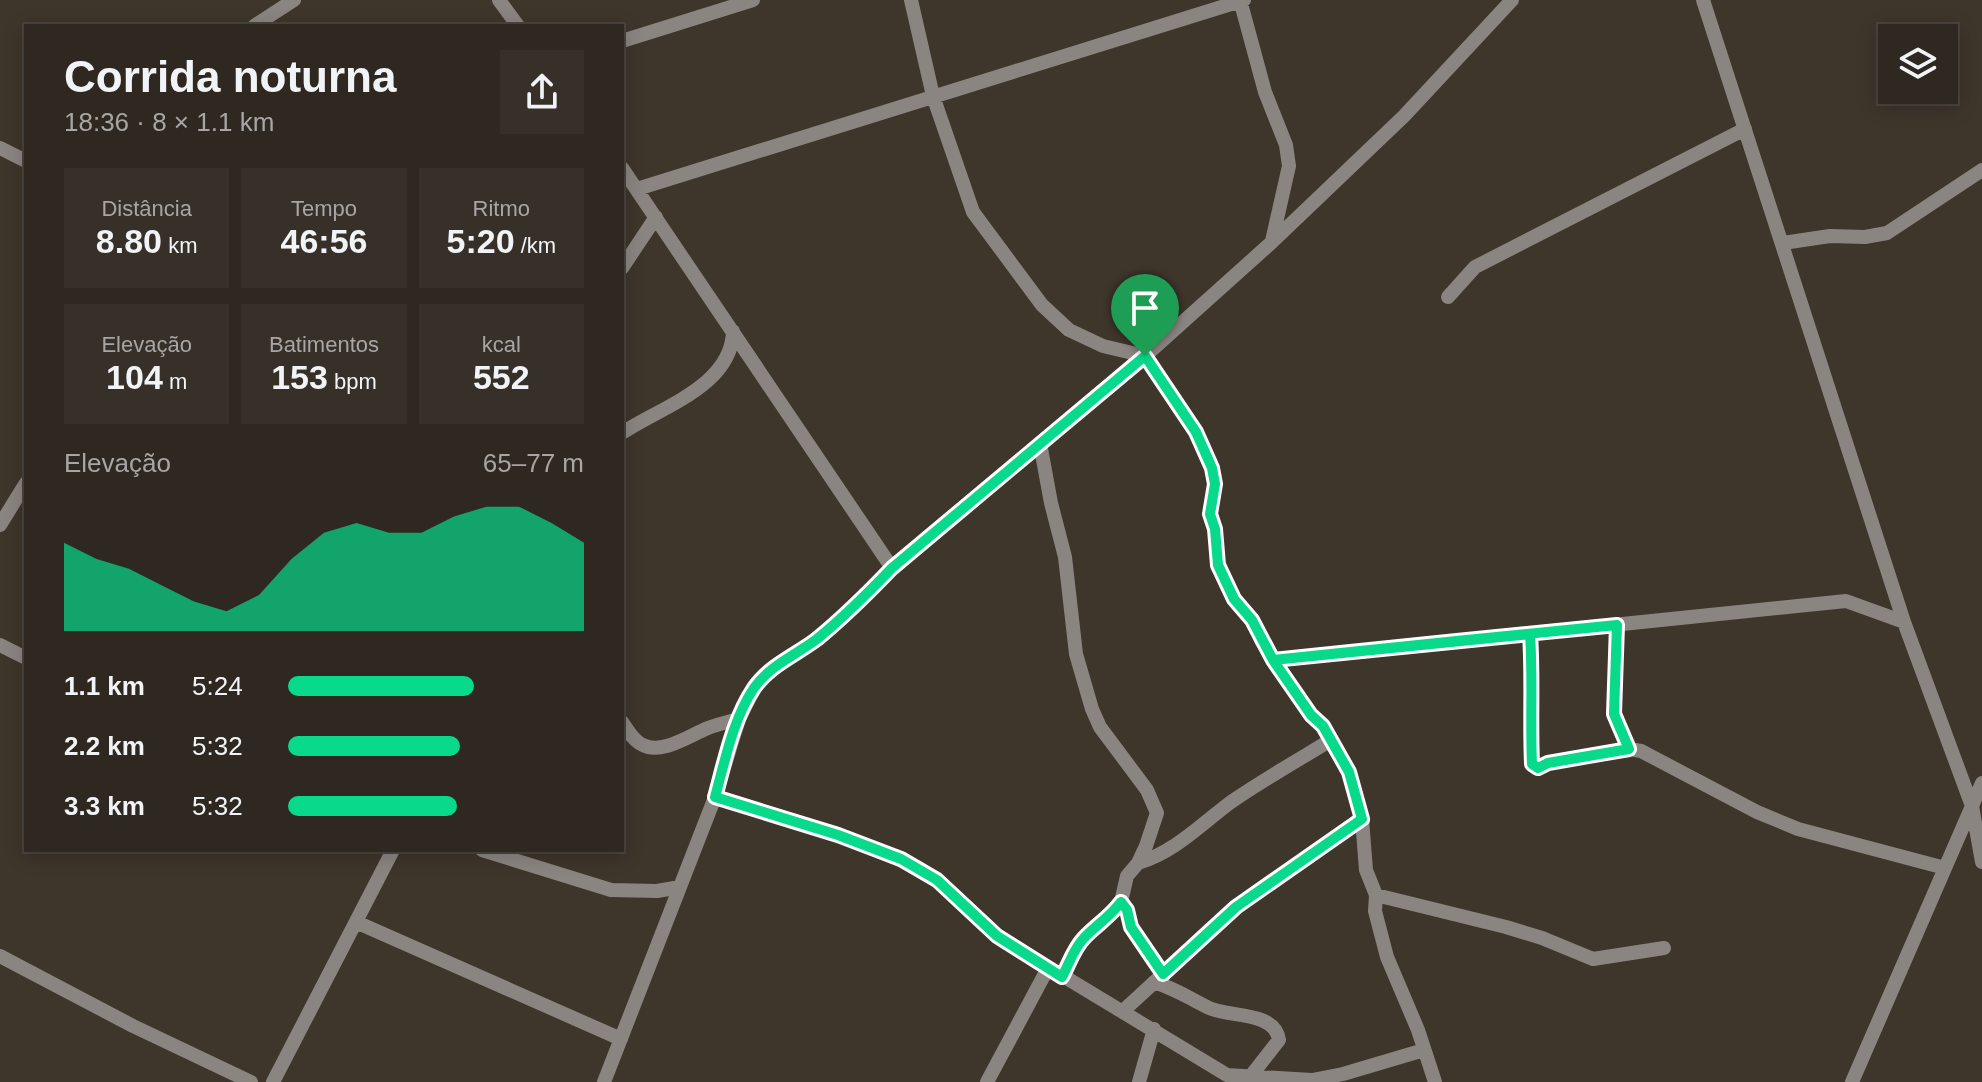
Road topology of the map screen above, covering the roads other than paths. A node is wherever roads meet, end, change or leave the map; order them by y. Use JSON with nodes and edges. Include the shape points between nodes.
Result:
{"nodes":[{"id":1,"x":294,"y":0,"type":"edge"},
{"id":2,"x":499,"y":0,"type":"edge"},
{"id":3,"x":753,"y":0,"type":"edge"},
{"id":4,"x":911,"y":0,"type":"edge"},
{"id":5,"x":1242,"y":0,"type":"edge"},
{"id":6,"x":1512,"y":0,"type":"edge"},
{"id":7,"x":1703,"y":0,"type":"edge"},
{"id":8,"x":257,"y":24,"type":"edge"},
{"id":9,"x":517,"y":24,"type":"edge"},
{"id":10,"x":624,"y":40,"type":"edge"},
{"id":11,"x":933,"y":96,"type":"junction"},
{"id":12,"x":1745,"y":129,"type":"junction"},
{"id":13,"x":0,"y":148,"type":"edge"},
{"id":14,"x":24,"y":160,"type":"edge"},
{"id":15,"x":1982,"y":170,"type":"edge"},
{"id":16,"x":624,"y":171,"type":"edge"},
{"id":17,"x":637,"y":189,"type":"junction"},
{"id":18,"x":656,"y":217,"type":"junction"},
{"id":19,"x":1272,"y":242,"type":"junction"},
{"id":20,"x":1783,"y":243,"type":"junction"},
{"id":21,"x":624,"y":265,"type":"edge"},
{"id":22,"x":1448,"y":297,"type":"dead end"},
{"id":23,"x":733,"y":331,"type":"junction"},
{"id":24,"x":1145,"y":356,"type":"junction"},
{"id":25,"x":624,"y":432,"type":"edge"},
{"id":26,"x":1040,"y":443,"type":"junction"},
{"id":27,"x":24,"y":486,"type":"edge"},
{"id":28,"x":0,"y":525,"type":"edge"},
{"id":29,"x":892,"y":568,"type":"junction"},
{"id":30,"x":1904,"y":622,"type":"junction"},
{"id":31,"x":1617,"y":625,"type":"junction"},
{"id":32,"x":1530,"y":634,"type":"junction"},
{"id":33,"x":0,"y":645,"type":"edge"},
{"id":34,"x":24,"y":657,"type":"edge"},
{"id":35,"x":1273,"y":660,"type":"junction"},
{"id":36,"x":739,"y":719,"type":"junction"},
{"id":37,"x":624,"y":725,"type":"edge"},
{"id":38,"x":1331,"y":740,"type":"junction"},
{"id":39,"x":1629,"y":749,"type":"junction"},
{"id":40,"x":1982,"y":783,"type":"edge"},
{"id":41,"x":715,"y":797,"type":"junction"},
{"id":42,"x":1972,"y":806,"type":"junction"},
{"id":43,"x":1362,"y":819,"type":"junction"},
{"id":44,"x":392,"y":852,"type":"edge"},
{"id":45,"x":488,"y":852,"type":"edge"},
{"id":46,"x":1982,"y":862,"type":"edge"},
{"id":47,"x":1138,"y":863,"type":"junction"},
{"id":48,"x":1945,"y":868,"type":"junction"},
{"id":49,"x":680,"y":887,"type":"junction"},
{"id":50,"x":1376,"y":895,"type":"junction"},
{"id":51,"x":1121,"y":902,"type":"junction"},
{"id":52,"x":356,"y":922,"type":"junction"},
{"id":53,"x":1664,"y":948,"type":"dead end"},
{"id":54,"x":0,"y":956,"type":"edge"},
{"id":55,"x":1048,"y":968,"type":"junction"},
{"id":56,"x":1062,"y":977,"type":"junction"},
{"id":57,"x":1159,"y":978,"type":"junction"},
{"id":58,"x":1123,"y":1011,"type":"junction"},
{"id":59,"x":1154,"y":1029,"type":"junction"},
{"id":60,"x":621,"y":1039,"type":"junction"},
{"id":61,"x":1424,"y":1050,"type":"junction"},
{"id":62,"x":1250,"y":1077,"type":"junction"},
{"id":63,"x":1226,"y":1079,"type":"edge"},
{"id":64,"x":242,"y":1080,"type":"edge"},
{"id":65,"x":273,"y":1082,"type":"edge"},
{"id":66,"x":604,"y":1082,"type":"edge"},
{"id":67,"x":987,"y":1082,"type":"edge"},
{"id":68,"x":1139,"y":1082,"type":"edge"},
{"id":69,"x":1435,"y":1082,"type":"edge"},
{"id":70,"x":1852,"y":1082,"type":"edge"}],
"edges":[{"from":1,"to":8,"type":"street"},
{"from":2,"to":9,"type":"street"},
{"from":3,"to":10,"type":"street"},
{"from":4,"to":11,"type":"street"},
{"from":5,"to":11,"type":"street"},
{"from":5,"to":19,"type":"street","via":[[1289,166]]},
{"from":6,"to":19,"type":"street","via":[[1404,116]]},
{"from":7,"to":12,"type":"street"},
{"from":11,"to":17,"type":"street"},
{"from":11,"to":24,"type":"street","via":[[973,212],[1042,305],[1069,330],[1103,346]]},
{"from":12,"to":20,"type":"street"},
{"from":12,"to":22,"type":"street","via":[[1475,267]]},
{"from":13,"to":14,"type":"street"},
{"from":15,"to":20,"type":"street","via":[[1887,233]]},
{"from":16,"to":17,"type":"street"},
{"from":17,"to":18,"type":"street"},
{"from":18,"to":21,"type":"street"},
{"from":18,"to":23,"type":"street"},
{"from":19,"to":24,"type":"street"},
{"from":20,"to":30,"type":"street"},
{"from":23,"to":25,"type":"street","via":[[730,354],[715,374]]},
{"from":23,"to":29,"type":"street"},
{"from":24,"to":26,"type":"street"},
{"from":24,"to":35,"type":"street","via":[[1196,432],[1212,468],[1210,514],[1218,565]]},
{"from":26,"to":29,"type":"street"},
{"from":26,"to":47,"type":"street","via":[[1065,557],[1076,654],[1092,709],[1157,813]]},
{"from":27,"to":28,"type":"street"},
{"from":29,"to":36,"type":"street","via":[[814,641],[775,666],[755,687]]},
{"from":30,"to":31,"type":"street","via":[[1846,601]]},
{"from":30,"to":42,"type":"street"},
{"from":31,"to":32,"type":"street"},
{"from":31,"to":39,"type":"street","via":[[1614,714]]},
{"from":32,"to":35,"type":"street"},
{"from":32,"to":39,"type":"street","via":[[1532,764],[1538,768]]},
{"from":33,"to":34,"type":"street"},
{"from":35,"to":38,"type":"street"},
{"from":36,"to":37,"type":"street","via":[[656,748],[636,741]]},
{"from":36,"to":41,"type":"street"},
{"from":38,"to":43,"type":"street","via":[[1349,772]]},
{"from":38,"to":47,"type":"street","via":[[1233,801],[1171,850]]},
{"from":39,"to":48,"type":"street","via":[[1798,829]]},
{"from":40,"to":42,"type":"street"},
{"from":41,"to":49,"type":"street"},
{"from":41,"to":55,"type":"street","via":[[901,859],[937,880],[997,936]]},
{"from":42,"to":46,"type":"street"},
{"from":42,"to":48,"type":"street"},
{"from":43,"to":50,"type":"street","via":[[1366,870]]},
{"from":43,"to":57,"type":"street","via":[[1236,907]]},
{"from":44,"to":52,"type":"street"},
{"from":45,"to":49,"type":"street","via":[[611,890]]},
{"from":47,"to":51,"type":"street","via":[[1127,876]]},
{"from":48,"to":70,"type":"street"},
{"from":49,"to":60,"type":"street"},
{"from":50,"to":53,"type":"street","via":[[1506,927],[1593,959]]},
{"from":50,"to":61,"type":"street","via":[[1387,957]]},
{"from":51,"to":56,"type":"street","via":[[1076,948]]},
{"from":51,"to":57,"type":"street"},
{"from":52,"to":60,"type":"street"},
{"from":52,"to":65,"type":"street"},
{"from":54,"to":64,"type":"street"},
{"from":55,"to":56,"type":"street"},
{"from":55,"to":67,"type":"street"},
{"from":56,"to":58,"type":"street"},
{"from":57,"to":58,"type":"street"},
{"from":57,"to":62,"type":"street","via":[[1209,1009],[1273,1028],[1279,1040]]},
{"from":58,"to":59,"type":"street"},
{"from":59,"to":63,"type":"street"},
{"from":59,"to":68,"type":"street"},
{"from":60,"to":66,"type":"street"},
{"from":61,"to":62,"type":"street","via":[[1312,1080]]},
{"from":61,"to":69,"type":"street"},
{"from":62,"to":63,"type":"street"}]}
